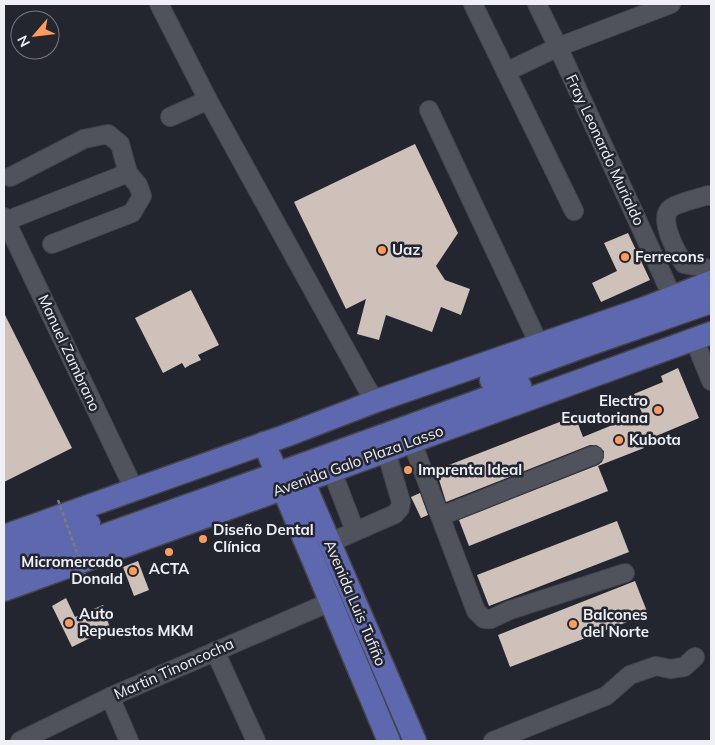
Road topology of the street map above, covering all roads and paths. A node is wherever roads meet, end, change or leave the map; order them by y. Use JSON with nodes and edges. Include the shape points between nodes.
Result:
{"nodes":[{"id":1,"x":159,"y":4,"type":"edge"},
{"id":2,"x":473,"y":4,"type":"edge"},
{"id":3,"x":537,"y":4,"type":"edge"},
{"id":4,"x":671,"y":4,"type":"edge"},
{"id":5,"x":651,"y":8,"type":"edge"},
{"id":6,"x":558,"y":47,"type":"junction"},
{"id":7,"x":506,"y":72,"type":"junction"},
{"id":8,"x":208,"y":100,"type":"junction"},
{"id":9,"x":429,"y":110,"type":"dead end"},
{"id":10,"x":170,"y":117,"type":"dead end"},
{"id":11,"x":128,"y":173,"type":"junction"},
{"id":12,"x":10,"y":177,"type":"dead end"},
{"id":13,"x":711,"y":196,"type":"edge"},
{"id":14,"x":574,"y":211,"type":"dead end"},
{"id":15,"x":5,"y":219,"type":"edge"},
{"id":16,"x":52,"y":244,"type":"dead end"},
{"id":17,"x":711,"y":269,"type":"edge"},
{"id":18,"x":711,"y":282,"type":"edge"},
{"id":19,"x":672,"y":296,"type":"junction"},
{"id":20,"x":711,"y":302,"type":"edge"},
{"id":21,"x":711,"y":316,"type":"edge"},
{"id":22,"x":702,"y":336,"type":"edge"},
{"id":23,"x":539,"y":344,"type":"junction"},
{"id":24,"x":711,"y":381,"type":"edge"},
{"id":25,"x":376,"y":401,"type":"junction"},
{"id":26,"x":412,"y":442,"type":"junction"},
{"id":27,"x":386,"y":451,"type":"junction"},
{"id":28,"x":594,"y":455,"type":"dead end"},
{"id":29,"x":284,"y":463,"type":"junction"},
{"id":30,"x":332,"y":471,"type":"junction"},
{"id":31,"x":134,"y":489,"type":"junction"},
{"id":32,"x":58,"y":500,"type":"dead end"},
{"id":33,"x":441,"y":516,"type":"junction"},
{"id":34,"x":355,"y":531,"type":"junction"},
{"id":35,"x":4,"y":536,"type":"edge"},
{"id":36,"x":329,"y":543,"type":"junction"},
{"id":37,"x":4,"y":554,"type":"edge"},
{"id":38,"x":4,"y":571,"type":"edge"},
{"id":39,"x":626,"y":573,"type":"dead end"},
{"id":40,"x":85,"y":575,"type":"dead end"},
{"id":41,"x":4,"y":590,"type":"edge"},
{"id":42,"x":330,"y":602,"type":"junction"},
{"id":43,"x":215,"y":651,"type":"junction"},
{"id":44,"x":695,"y":657,"type":"dead end"},
{"id":45,"x":110,"y":697,"type":"junction"},
{"id":46,"x":20,"y":741,"type":"edge"},
{"id":47,"x":129,"y":741,"type":"edge"},
{"id":48,"x":256,"y":741,"type":"edge"},
{"id":49,"x":389,"y":741,"type":"edge"},
{"id":50,"x":415,"y":741,"type":"edge"},
{"id":51,"x":493,"y":741,"type":"edge"}],
"edges":[{"from":1,"to":8,"type":"street"},
{"from":2,"to":7,"type":"street"},
{"from":3,"to":6,"type":"street","name":"Fray Leonardo Murialdo"},
{"from":4,"to":5,"type":"street"},
{"from":5,"to":6,"type":"street"},
{"from":6,"to":7,"type":"street"},
{"from":6,"to":19,"type":"street","name":"Fray Leonardo Murialdo"},
{"from":7,"to":14,"type":"street"},
{"from":8,"to":10,"type":"street"},
{"from":8,"to":25,"type":"street"},
{"from":9,"to":23,"type":"street"},
{"from":11,"to":12,"type":"street","via":[[120,144],[108,134],[84,139]]},
{"from":11,"to":15,"type":"street"},
{"from":11,"to":16,"type":"street","via":[[142,196],[132,213]]},
{"from":13,"to":17,"type":"street","via":[[671,208],[665,223],[684,264]]},
{"from":15,"to":31,"type":"street","name":"Manuel Zambrano"},
{"from":18,"to":19,"type":"main road","name":"Avenida Galo Plaza Lasso"},
{"from":19,"to":23,"type":"main road","name":"Avenida Galo Plaza Lasso"},
{"from":20,"to":29,"type":"main road","name":"Avenida Galo Plaza Lasso","via":[[582,346]]},
{"from":21,"to":29,"type":"main road","name":"Avenida Galo Plaza Lasso"},
{"from":22,"to":24,"type":"street"},
{"from":22,"to":26,"type":"main road","name":"Avenida Galo Plaza Lasso"},
{"from":23,"to":25,"type":"main road","name":"Avenida Galo Plaza Lasso"},
{"from":25,"to":29,"type":"main road","name":"Avenida Galo Plaza Lasso"},
{"from":26,"to":27,"type":"main road","name":"Avenida Galo Plaza Lasso"},
{"from":26,"to":33,"type":"street"},
{"from":27,"to":30,"type":"main road","name":"Avenida Galo Plaza Lasso"},
{"from":27,"to":34,"type":"street","via":[[400,508],[395,514]]},
{"from":28,"to":33,"type":"street"},
{"from":29,"to":30,"type":"main road","name":"Avenida Galo Plaza Lasso"},
{"from":29,"to":31,"type":"main road","name":"Avenida Galo Plaza Lasso"},
{"from":29,"to":36,"type":"main road","name":"Avenida Luis Tufiño"},
{"from":29,"to":37,"type":"main road","name":"Avenida Galo Plaza Lasso"},
{"from":29,"to":38,"type":"main road","name":"Avenida Galo Plaza Lasso"},
{"from":29,"to":41,"type":"main road","name":"Avenida Galo Plaza Lasso"},
{"from":29,"to":42,"type":"main road","name":"Avenida Luis Tufiño"},
{"from":30,"to":34,"type":"street"},
{"from":31,"to":35,"type":"main road","name":"Avenida Galo Plaza Lasso"},
{"from":32,"to":40,"type":"path","bridge":true},
{"from":33,"to":39,"type":"street","via":[[476,611],[484,619]]},
{"from":34,"to":36,"type":"street"},
{"from":36,"to":50,"type":"main road","name":"Avenida Luis Tufiño"},
{"from":42,"to":43,"type":"street","name":"Martin Tinoncocha"},
{"from":42,"to":49,"type":"main road","name":"Avenida Luis Tufiño"},
{"from":43,"to":45,"type":"street","name":"Martin Tinoncocha"},
{"from":43,"to":48,"type":"street"},
{"from":44,"to":51,"type":"street","via":[[684,667],[656,666],[630,675],[606,696]]},
{"from":45,"to":46,"type":"street","name":"Martin Tinoncocha"},
{"from":45,"to":47,"type":"street"}]}
